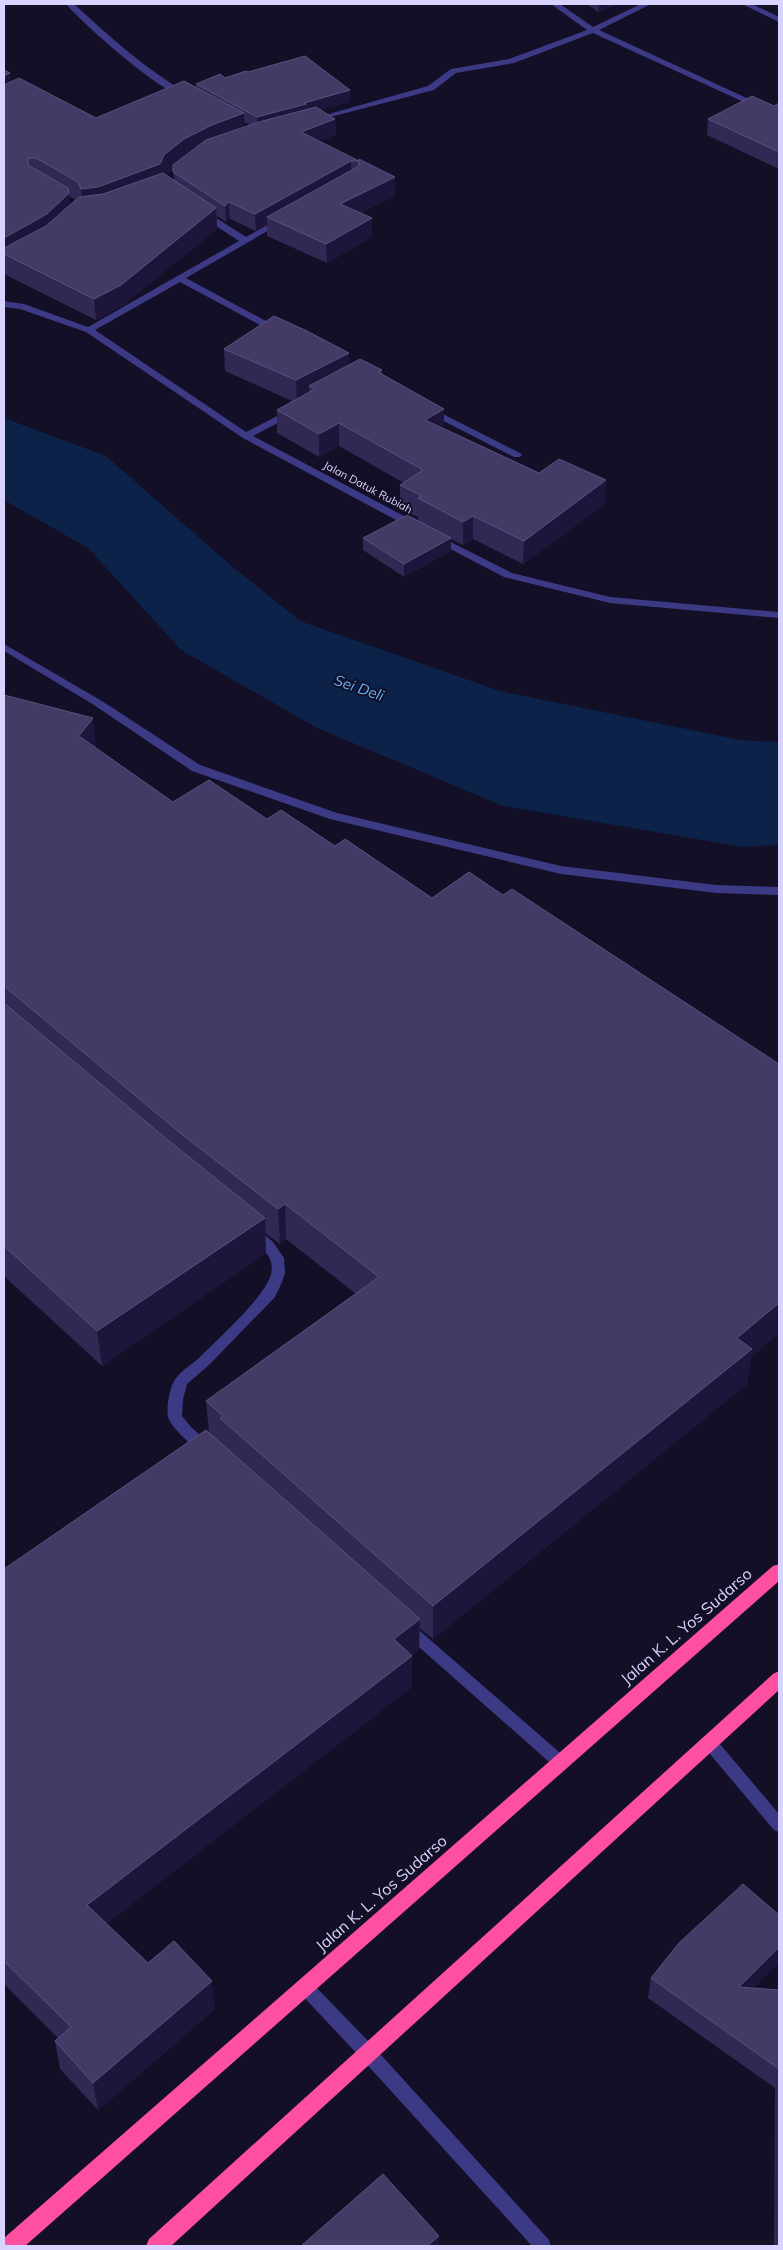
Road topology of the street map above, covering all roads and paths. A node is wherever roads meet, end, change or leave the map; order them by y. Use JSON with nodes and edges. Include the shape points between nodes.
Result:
{"nodes":[{"id":1,"x":70,"y":4,"type":"edge"},
{"id":2,"x":555,"y":4,"type":"edge"},
{"id":3,"x":647,"y":4,"type":"edge"},
{"id":4,"x":746,"y":4,"type":"edge"},
{"id":5,"x":779,"y":20,"type":"edge"},
{"id":6,"x":594,"y":30,"type":"junction"},
{"id":7,"x":191,"y":99,"type":"edge"},
{"id":8,"x":779,"y":116,"type":"edge"},
{"id":9,"x":302,"y":122,"type":"edge"},
{"id":10,"x":199,"y":211,"type":"edge"},
{"id":11,"x":287,"y":218,"type":"edge"},
{"id":12,"x":245,"y":241,"type":"junction"},
{"id":13,"x":179,"y":278,"type":"junction"},
{"id":14,"x":4,"y":304,"type":"edge"},
{"id":15,"x":89,"y":330,"type":"junction"},
{"id":16,"x":283,"y":334,"type":"edge"},
{"id":17,"x":422,"y":406,"type":"edge"},
{"id":18,"x":299,"y":408,"type":"edge"},
{"id":19,"x":246,"y":436,"type":"junction"},
{"id":20,"x":517,"y":455,"type":"dead end"},
{"id":21,"x":779,"y":616,"type":"edge"},
{"id":22,"x":4,"y":647,"type":"edge"},
{"id":23,"x":779,"y":891,"type":"edge"},
{"id":24,"x":243,"y":1224,"type":"edge"},
{"id":25,"x":215,"y":1458,"type":"edge"},
{"id":26,"x":779,"y":1571,"type":"edge"},
{"id":27,"x":393,"y":1616,"type":"edge"},
{"id":28,"x":779,"y":1679,"type":"edge"},
{"id":29,"x":709,"y":1742,"type":"junction"},
{"id":30,"x":561,"y":1763,"type":"junction"},
{"id":31,"x":779,"y":1825,"type":"edge"},
{"id":32,"x":305,"y":1987,"type":"junction"},
{"id":33,"x":367,"y":2052,"type":"junction"},
{"id":34,"x":10,"y":2246,"type":"edge"},
{"id":35,"x":156,"y":2246,"type":"edge"},
{"id":36,"x":543,"y":2246,"type":"edge"}],
"edges":[{"from":1,"to":7,"type":"street","via":[[123,53]]},
{"from":2,"to":6,"type":"street"},
{"from":3,"to":6,"type":"street"},
{"from":4,"to":5,"type":"street"},
{"from":6,"to":8,"type":"street"},
{"from":6,"to":9,"type":"street","via":[[511,61],[454,71],[432,88]]},
{"from":10,"to":12,"type":"street"},
{"from":11,"to":12,"type":"street"},
{"from":12,"to":13,"type":"street"},
{"from":13,"to":15,"type":"street"},
{"from":13,"to":16,"type":"street"},
{"from":14,"to":15,"type":"street","name":"Jalan Datuk Rubiah","via":[[21,306]]},
{"from":15,"to":19,"type":"street","name":"Jalan Datuk Rubiah"},
{"from":17,"to":20,"type":"street"},
{"from":18,"to":19,"type":"street"},
{"from":19,"to":21,"type":"street","name":"Jalan Datuk Rubiah","via":[[508,576],[610,600]]},
{"from":22,"to":23,"type":"street","via":[[98,703],[196,768],[334,816],[561,870],[716,889]]},
{"from":24,"to":25,"type":"street","via":[[272,1247],[278,1256],[279,1270],[275,1282],[270,1293],[181,1381],[176,1399],[175,1417]]},
{"from":26,"to":30,"type":"highway","name":"Jalan K. L. Yos Sudarso"},
{"from":27,"to":30,"type":"street"},
{"from":28,"to":29,"type":"highway"},
{"from":29,"to":31,"type":"street"},
{"from":29,"to":33,"type":"highway"},
{"from":30,"to":32,"type":"highway","name":"Jalan K. L. Yos Sudarso"},
{"from":32,"to":33,"type":"street"},
{"from":32,"to":34,"type":"highway","name":"Jalan K. L. Yos Sudarso"},
{"from":33,"to":35,"type":"highway"},
{"from":33,"to":36,"type":"street"}]}
